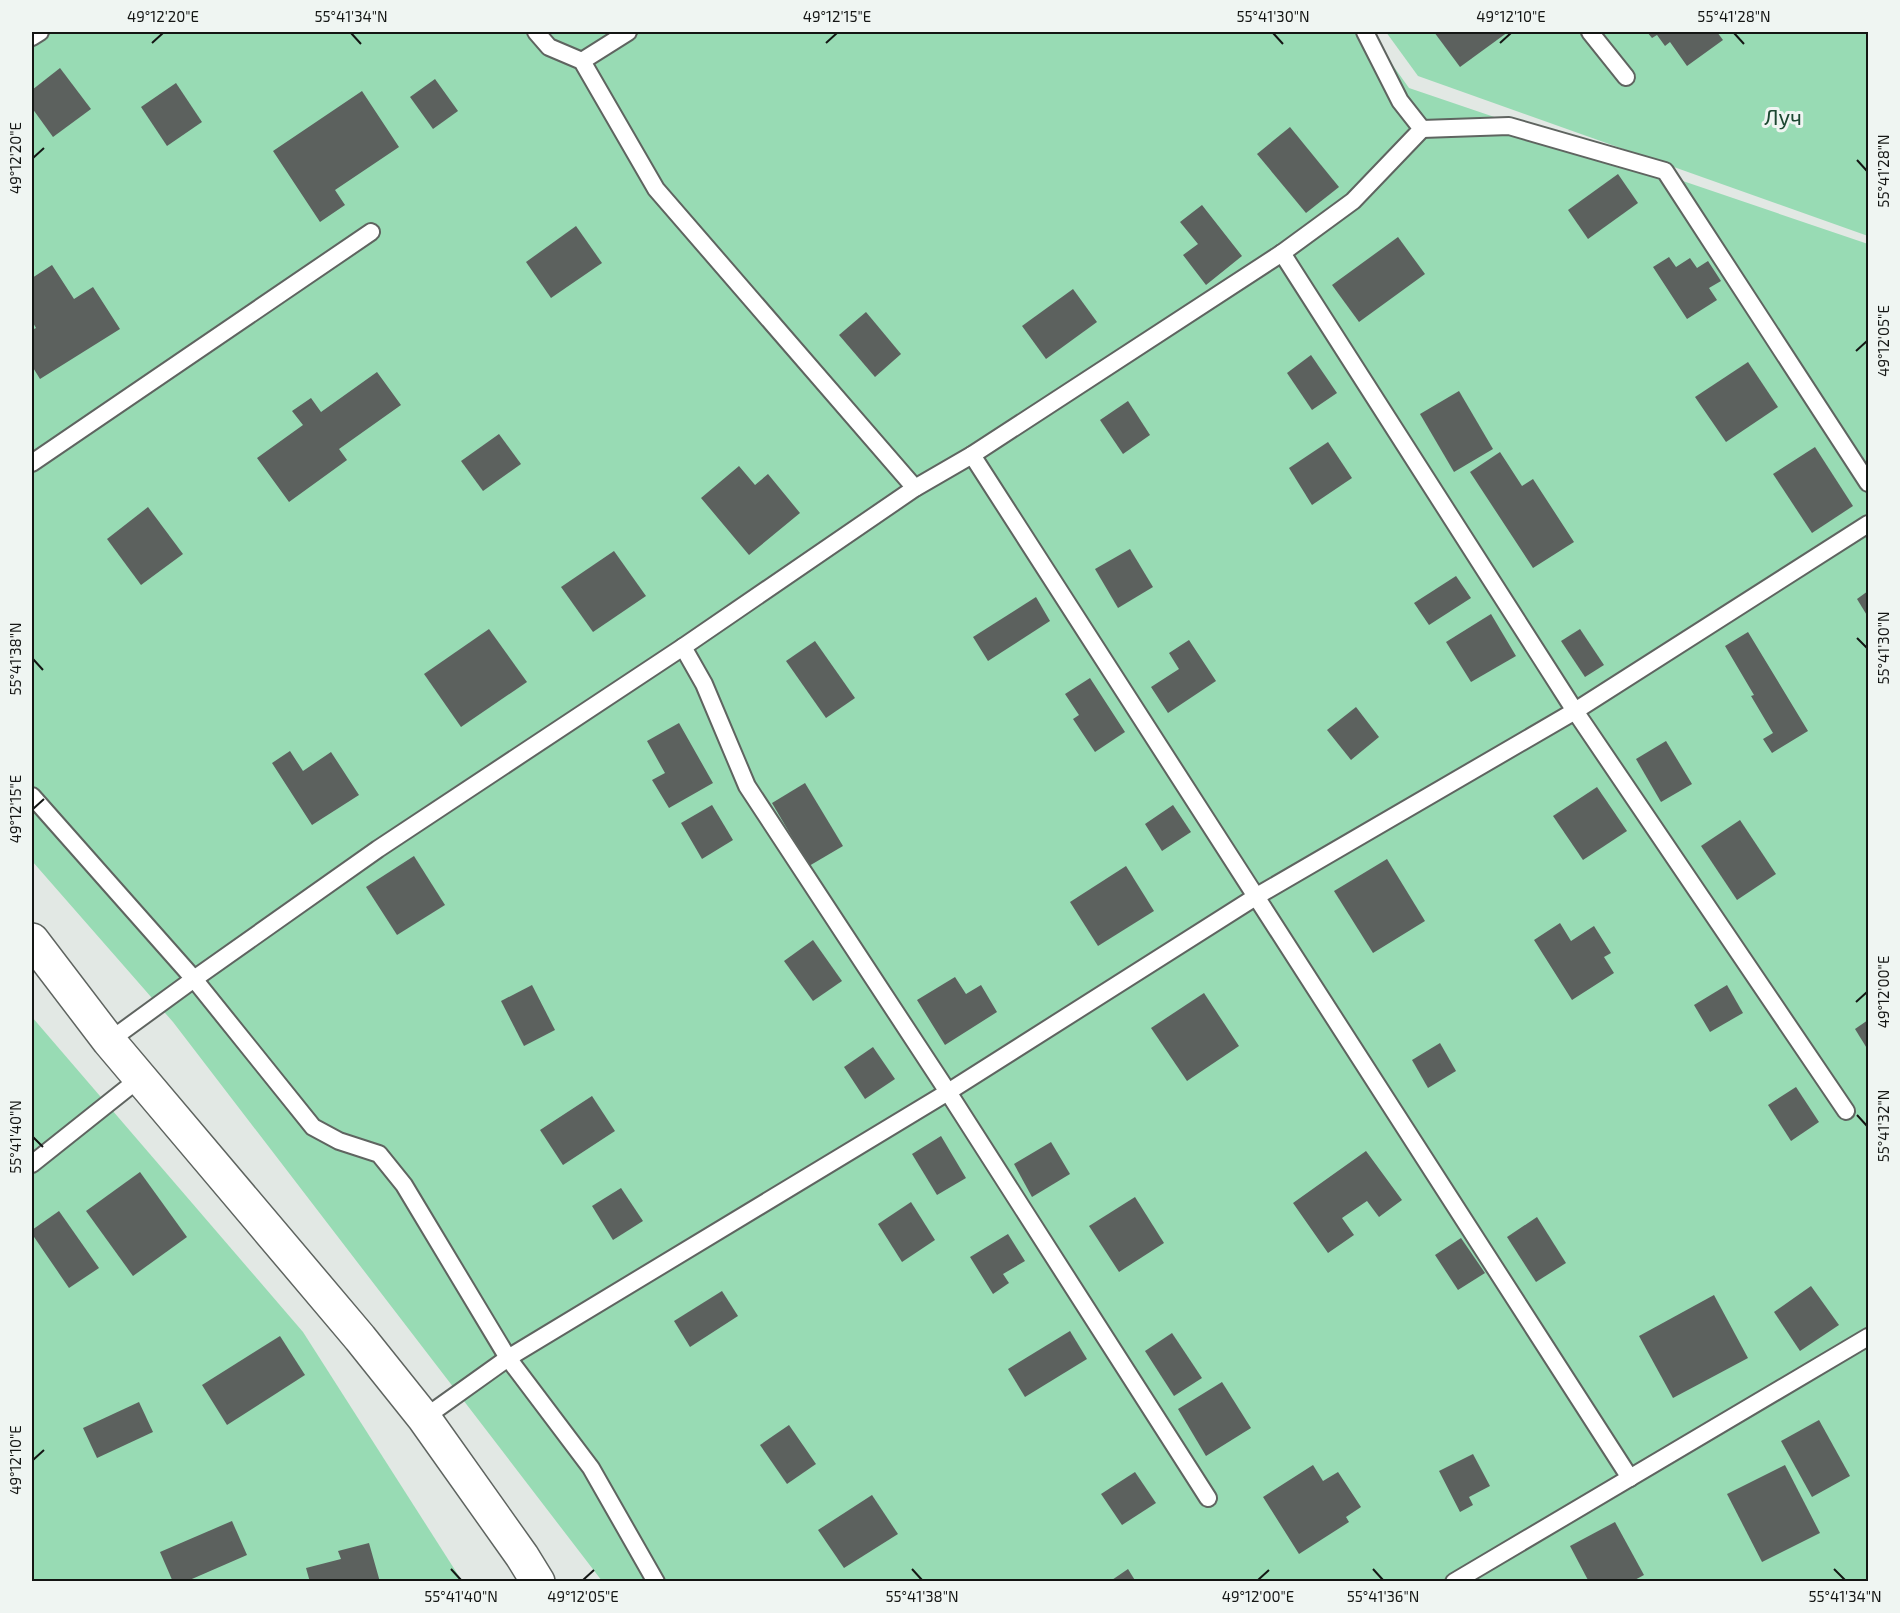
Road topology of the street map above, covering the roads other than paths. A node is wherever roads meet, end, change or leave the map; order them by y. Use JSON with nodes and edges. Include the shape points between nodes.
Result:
{"nodes":[{"id":1,"x":40,"y":32,"type":"edge"},
{"id":2,"x":536,"y":32,"type":"edge"},
{"id":3,"x":628,"y":32,"type":"edge"},
{"id":4,"x":1365,"y":32,"type":"edge"},
{"id":5,"x":1590,"y":32,"type":"edge"},
{"id":6,"x":32,"y":37,"type":"edge"},
{"id":7,"x":582,"y":61,"type":"junction"},
{"id":8,"x":1626,"y":77,"type":"dead end"},
{"id":9,"x":1422,"y":129,"type":"junction"},
{"id":10,"x":371,"y":232,"type":"dead end"},
{"id":11,"x":1282,"y":253,"type":"junction"},
{"id":12,"x":972,"y":455,"type":"junction"},
{"id":13,"x":32,"y":463,"type":"edge"},
{"id":14,"x":1869,"y":483,"type":"edge"},
{"id":15,"x":915,"y":488,"type":"junction"},
{"id":16,"x":1869,"y":525,"type":"edge"},
{"id":17,"x":683,"y":647,"type":"junction"},
{"id":18,"x":1575,"y":711,"type":"junction"},
{"id":19,"x":32,"y":796,"type":"edge"},
{"id":20,"x":1257,"y":896,"type":"junction"},
{"id":21,"x":32,"y":940,"type":"edge"},
{"id":22,"x":194,"y":978,"type":"junction"},
{"id":23,"x":109,"y":1041,"type":"junction"},
{"id":24,"x":140,"y":1078,"type":"junction"},
{"id":25,"x":948,"y":1092,"type":"junction"},
{"id":26,"x":1846,"y":1112,"type":"dead end"},
{"id":27,"x":32,"y":1164,"type":"edge"},
{"id":28,"x":1869,"y":1337,"type":"edge"},
{"id":29,"x":508,"y":1358,"type":"junction"},
{"id":30,"x":424,"y":1418,"type":"junction"},
{"id":31,"x":1630,"y":1478,"type":"junction"},
{"id":32,"x":1208,"y":1498,"type":"dead end"},
{"id":33,"x":538,"y":1581,"type":"edge"},
{"id":34,"x":657,"y":1581,"type":"edge"},
{"id":35,"x":1454,"y":1581,"type":"edge"}],
"edges":[{"from":1,"to":6,"type":"lane"},
{"from":2,"to":7,"type":"lane","via":[[549,47]]},
{"from":3,"to":7,"type":"lane"},
{"from":4,"to":9,"type":"lane","via":[[1400,101]]},
{"from":5,"to":8,"type":"lane"},
{"from":7,"to":15,"type":"lane","via":[[656,189]]},
{"from":9,"to":11,"type":"lane","via":[[1353,201]]},
{"from":9,"to":14,"type":"lane","via":[[1509,126],[1665,171]]},
{"from":10,"to":13,"type":"lane"},
{"from":11,"to":12,"type":"lane"},
{"from":11,"to":18,"type":"lane"},
{"from":12,"to":15,"type":"lane"},
{"from":12,"to":20,"type":"lane"},
{"from":15,"to":17,"type":"lane"},
{"from":16,"to":18,"type":"lane"},
{"from":17,"to":22,"type":"lane","via":[[378,849]]},
{"from":17,"to":25,"type":"lane","via":[[704,684],[747,786]]},
{"from":18,"to":20,"type":"lane"},
{"from":18,"to":26,"type":"lane"},
{"from":19,"to":22,"type":"lane"},
{"from":20,"to":25,"type":"lane"},
{"from":20,"to":31,"type":"lane"},
{"from":21,"to":23,"type":"street"},
{"from":22,"to":23,"type":"lane"},
{"from":22,"to":29,"type":"lane","via":[[313,1127],[339,1141],[379,1154],[404,1185]]},
{"from":23,"to":24,"type":"street"},
{"from":24,"to":27,"type":"lane"},
{"from":24,"to":30,"type":"street"},
{"from":25,"to":29,"type":"lane"},
{"from":25,"to":32,"type":"lane"},
{"from":28,"to":31,"type":"lane"},
{"from":29,"to":30,"type":"lane"},
{"from":29,"to":34,"type":"lane","via":[[591,1468]]},
{"from":30,"to":33,"type":"street"},
{"from":31,"to":35,"type":"lane"}]}
